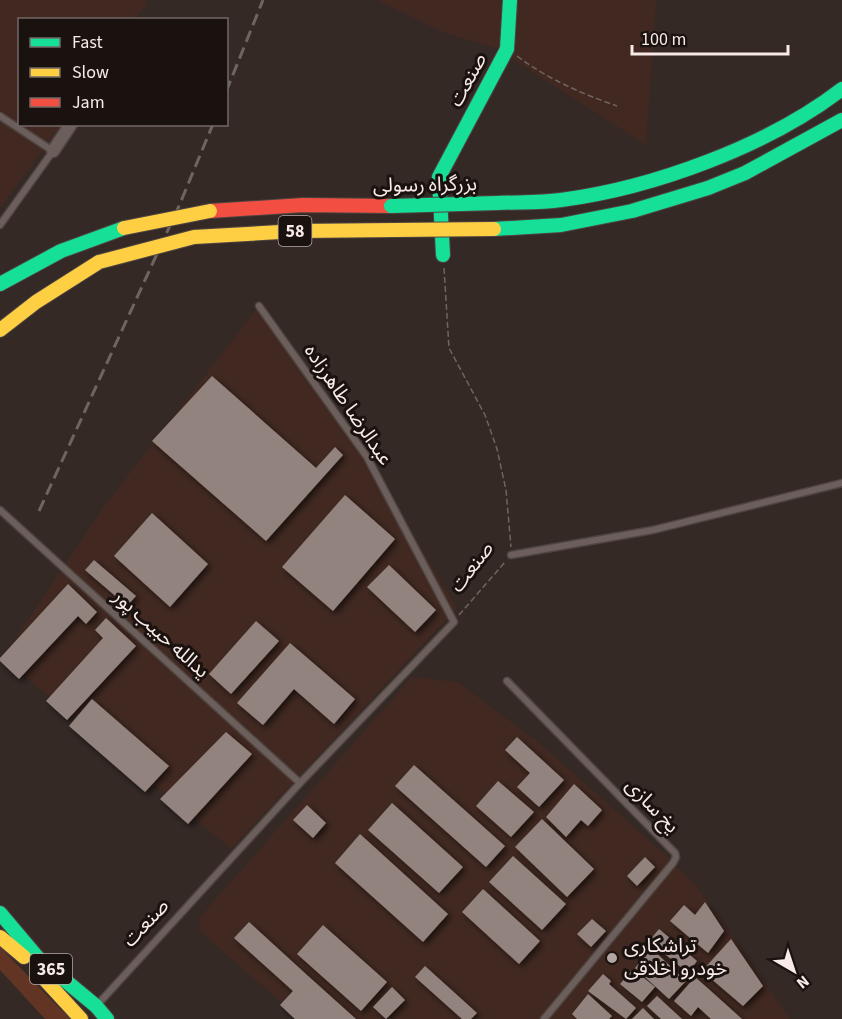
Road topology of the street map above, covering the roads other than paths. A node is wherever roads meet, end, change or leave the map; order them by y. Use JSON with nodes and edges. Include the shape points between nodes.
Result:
{"nodes":[{"id":1,"x":510,"y":0,"type":"edge"},
{"id":2,"x":842,"y":89,"type":"edge"},
{"id":3,"x":0,"y":116,"type":"edge"},
{"id":4,"x":842,"y":120,"type":"edge"},
{"id":5,"x":70,"y":126,"type":"edge"},
{"id":6,"x":53,"y":151,"type":"junction"},
{"id":7,"x":0,"y":225,"type":"edge"},
{"id":8,"x":61,"y":251,"type":"junction"},
{"id":9,"x":443,"y":255,"type":"road end"},
{"id":10,"x":99,"y":262,"type":"junction"},
{"id":11,"x":0,"y":273,"type":"edge"},
{"id":12,"x":0,"y":284,"type":"edge"},
{"id":13,"x":259,"y":306,"type":"dead end"},
{"id":14,"x":0,"y":314,"type":"edge"},
{"id":15,"x":0,"y":330,"type":"edge"},
{"id":16,"x":842,"y":483,"type":"edge"},
{"id":17,"x":0,"y":510,"type":"edge"},
{"id":18,"x":511,"y":555,"type":"road end"},
{"id":19,"x":454,"y":622,"type":"joint"},
{"id":20,"x":507,"y":681,"type":"dead end"},
{"id":21,"x":300,"y":783,"type":"junction"},
{"id":22,"x":0,"y":900,"type":"edge"},
{"id":23,"x":0,"y":913,"type":"edge"},
{"id":24,"x":0,"y":932,"type":"edge"},
{"id":25,"x":0,"y":937,"type":"edge"},
{"id":26,"x":24,"y":957,"type":"junction"},
{"id":27,"x":38,"y":958,"type":"junction"},
{"id":28,"x":96,"y":1006,"type":"junction"},
{"id":29,"x":81,"y":1019,"type":"edge"},
{"id":30,"x":107,"y":1019,"type":"edge"},
{"id":31,"x":544,"y":1019,"type":"edge"}],
"edges":[{"from":1,"to":9,"type":"main road","name":"صنعت","via":[[507,48],[439,177]]},
{"from":2,"to":8,"type":"main road","name":"بزرگراه رسولی","number":"58","bridge":true,"via":[[779,129],[729,152],[671,175],[609,192],[559,200],[497,203],[303,205],[210,211],[124,228]]},
{"from":3,"to":6,"type":"lane"},
{"from":4,"to":10,"type":"main road","number":"58","bridge":true,"via":[[745,173],[708,188],[632,211],[561,225],[194,237]]},
{"from":5,"to":6,"type":"street"},
{"from":6,"to":7,"type":"lane"},
{"from":8,"to":11,"type":"main road"},
{"from":8,"to":12,"type":"main road","name":"بزرگراه رسولی","number":"58"},
{"from":10,"to":14,"type":"main road","number":"58","via":[[32,293]]},
{"from":10,"to":15,"type":"main road"},
{"from":13,"to":19,"type":"lane","name":"عبدالرضا طاهرزاده","via":[[367,457]]},
{"from":16,"to":18,"type":"lane","via":[[653,530]]},
{"from":17,"to":21,"type":"lane","name":"یدالله حبیب پور"},
{"from":19,"to":21,"type":"lane","name":"صنعت"},
{"from":20,"to":31,"type":"lane","name":"یخ سازی","via":[[676,857]]},
{"from":21,"to":28,"type":"lane","name":"صنعت"},
{"from":22,"to":27,"type":"main road"},
{"from":23,"to":27,"type":"main road","number":"365"},
{"from":24,"to":26,"type":"main road","number":"365"},
{"from":25,"to":26,"type":"main road"},
{"from":26,"to":29,"type":"main road","number":"365"},
{"from":27,"to":28,"type":"main road","number":"365"},
{"from":28,"to":30,"type":"main road","number":"365"}]}
